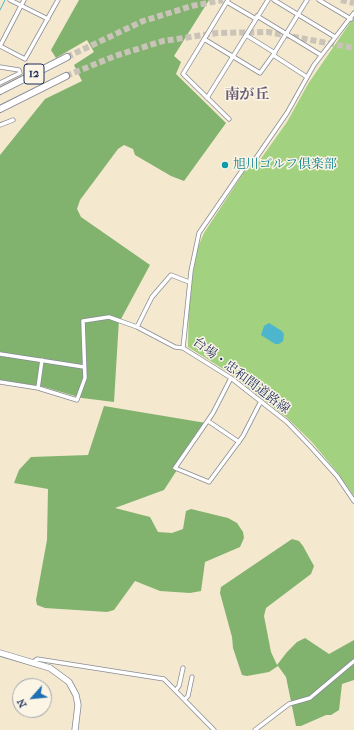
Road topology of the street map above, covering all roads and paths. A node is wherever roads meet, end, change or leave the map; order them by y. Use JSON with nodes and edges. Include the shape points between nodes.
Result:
{"nodes":[{"id":1,"x":10,"y":0,"type":"edge"},
{"id":2,"x":24,"y":0,"type":"edge"},
{"id":3,"x":58,"y":0,"type":"edge"},
{"id":4,"x":268,"y":0,"type":"edge"},
{"id":5,"x":274,"y":0,"type":"edge"},
{"id":6,"x":307,"y":0,"type":"edge"},
{"id":7,"x":320,"y":0,"type":"edge"},
{"id":8,"x":227,"y":1,"type":"edge"},
{"id":9,"x":21,"y":6,"type":"junction"},
{"id":10,"x":354,"y":13,"type":"edge"},
{"id":11,"x":298,"y":14,"type":"junction"},
{"id":12,"x":257,"y":18,"type":"junction"},
{"id":13,"x":48,"y":19,"type":"junction"},
{"id":14,"x":351,"y":19,"type":"junction"},
{"id":15,"x":286,"y":34,"type":"junction"},
{"id":16,"x":246,"y":36,"type":"junction"},
{"id":17,"x":335,"y":37,"type":"junction"},
{"id":18,"x":204,"y":39,"type":"junction"},
{"id":19,"x":0,"y":46,"type":"edge"},
{"id":20,"x":274,"y":54,"type":"junction"},
{"id":21,"x":321,"y":55,"type":"junction"},
{"id":22,"x":234,"y":56,"type":"junction"},
{"id":23,"x":67,"y":57,"type":"tunnel mouth"},
{"id":24,"x":0,"y":67,"type":"edge"},
{"id":25,"x":66,"y":76,"type":"tunnel mouth"},
{"id":26,"x":307,"y":77,"type":"junction"},
{"id":27,"x":0,"y":83,"type":"edge"},
{"id":28,"x":0,"y":91,"type":"edge"},
{"id":29,"x":207,"y":98,"type":"junction"},
{"id":30,"x":0,"y":109,"type":"edge"},
{"id":31,"x":229,"y":118,"type":"dead end"},
{"id":32,"x":13,"y":120,"type":"dead end"},
{"id":33,"x":0,"y":125,"type":"edge"},
{"id":34,"x":189,"y":282,"type":"junction"},
{"id":35,"x":137,"y":327,"type":"junction"},
{"id":36,"x":183,"y":348,"type":"junction"},
{"id":37,"x":0,"y":354,"type":"edge"},
{"id":38,"x":42,"y":360,"type":"junction"},
{"id":39,"x":84,"y":367,"type":"junction"},
{"id":40,"x":231,"y":378,"type":"junction"},
{"id":41,"x":0,"y":382,"type":"edge"},
{"id":42,"x":38,"y":388,"type":"junction"},
{"id":43,"x":261,"y":401,"type":"junction"},
{"id":44,"x":208,"y":421,"type":"junction"},
{"id":45,"x":239,"y":442,"type":"junction"},
{"id":46,"x":354,"y":501,"type":"edge"},
{"id":47,"x":0,"y":653,"type":"edge"},
{"id":48,"x":354,"y":661,"type":"edge"},
{"id":49,"x":32,"y":662,"type":"junction"},
{"id":50,"x":183,"y":668,"type":"dead end"},
{"id":51,"x":192,"y":677,"type":"dead end"},
{"id":52,"x":176,"y":690,"type":"junction"},
{"id":53,"x":185,"y":699,"type":"junction"},
{"id":54,"x":75,"y":730,"type":"edge"},
{"id":55,"x":214,"y":730,"type":"edge"},
{"id":56,"x":255,"y":730,"type":"edge"}],
"edges":[{"from":1,"to":9,"type":"street"},
{"from":2,"to":9,"type":"street"},
{"from":3,"to":13,"type":"street"},
{"from":4,"to":12,"type":"street"},
{"from":5,"to":11,"type":"street"},
{"from":6,"to":11,"type":"street"},
{"from":7,"to":14,"type":"street"},
{"from":8,"to":12,"type":"street"},
{"from":8,"to":18,"type":"street"},
{"from":9,"to":13,"type":"street"},
{"from":9,"to":19,"type":"street"},
{"from":10,"to":14,"type":"street","name":"台場・忠和間道路線"},
{"from":11,"to":15,"type":"street"},
{"from":11,"to":17,"type":"street"},
{"from":12,"to":15,"type":"street"},
{"from":12,"to":16,"type":"street"},
{"from":13,"to":19,"type":"street","via":[[25,59]]},
{"from":14,"to":17,"type":"street","name":"台場・忠和間道路線"},
{"from":15,"to":20,"type":"street"},
{"from":15,"to":21,"type":"street"},
{"from":16,"to":20,"type":"street"},
{"from":16,"to":22,"type":"street"},
{"from":17,"to":21,"type":"street","name":"台場・忠和間道路線"},
{"from":18,"to":22,"type":"street"},
{"from":18,"to":29,"type":"street","via":[[183,74]]},
{"from":20,"to":22,"type":"street","via":[[260,73]]},
{"from":20,"to":26,"type":"street"},
{"from":21,"to":26,"type":"street","name":"台場・忠和間道路線"},
{"from":22,"to":29,"type":"street"},
{"from":23,"to":28,"type":"highway","number":"12"},
{"from":24,"to":27,"type":"street","via":[[19,70],[20,73]]},
{"from":25,"to":30,"type":"highway","number":"12"},
{"from":26,"to":34,"type":"street","name":"台場・忠和間道路線","via":[[287,113],[256,158],[242,169],[199,232]]},
{"from":29,"to":31,"type":"street"},
{"from":32,"to":33,"type":"street"},
{"from":34,"to":35,"type":"street","via":[[171,275],[152,297]]},
{"from":34,"to":36,"type":"street","name":"台場・忠和間道路線"},
{"from":35,"to":36,"type":"street","via":[[175,347]]},
{"from":35,"to":39,"type":"street","via":[[109,318],[83,321]]},
{"from":36,"to":40,"type":"street","name":"台場・忠和間道路線"},
{"from":37,"to":38,"type":"street"},
{"from":38,"to":39,"type":"street"},
{"from":38,"to":42,"type":"street"},
{"from":39,"to":42,"type":"street","via":[[85,378],[77,400]]},
{"from":40,"to":43,"type":"street","name":"台場・忠和間道路線"},
{"from":40,"to":44,"type":"street"},
{"from":41,"to":42,"type":"street"},
{"from":43,"to":45,"type":"street"},
{"from":43,"to":46,"type":"street","name":"台場・忠和間道路線","via":[[287,422],[310,446],[337,476]]},
{"from":44,"to":45,"type":"street"},
{"from":44,"to":45,"type":"street","via":[[175,468],[209,482]]},
{"from":47,"to":49,"type":"main road"},
{"from":48,"to":56,"type":"street","via":[[310,698],[289,704]]},
{"from":49,"to":52,"type":"street","via":[[37,659],[164,679]]},
{"from":49,"to":54,"type":"main road","via":[[63,676],[73,688],[78,705]]},
{"from":50,"to":52,"type":"street"},
{"from":51,"to":53,"type":"street"},
{"from":52,"to":53,"type":"street"},
{"from":53,"to":55,"type":"street"}]}
